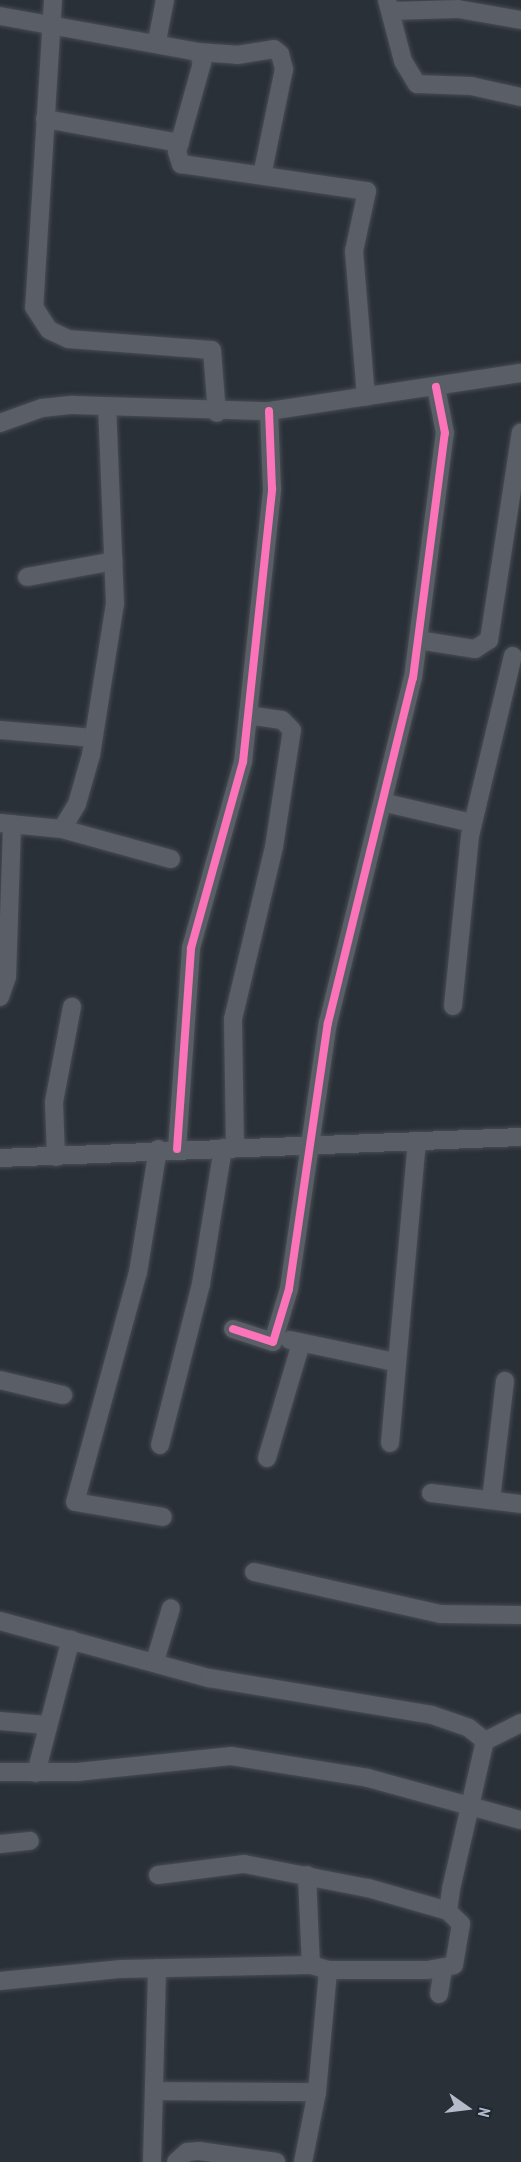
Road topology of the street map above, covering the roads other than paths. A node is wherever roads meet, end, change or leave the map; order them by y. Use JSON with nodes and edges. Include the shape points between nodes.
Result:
{"nodes":[{"id":1,"x":53,"y":0,"type":"edge"},
{"id":2,"x":165,"y":0,"type":"edge"},
{"id":3,"x":389,"y":5,"type":"edge"},
{"id":4,"x":0,"y":16,"type":"edge"},
{"id":5,"x":521,"y":20,"type":"edge"},
{"id":6,"x":50,"y":24,"type":"junction"},
{"id":7,"x":157,"y":41,"type":"junction"},
{"id":8,"x":198,"y":52,"type":"junction"},
{"id":9,"x":521,"y":97,"type":"edge"},
{"id":10,"x":45,"y":119,"type":"junction"},
{"id":11,"x":180,"y":142,"type":"junction"},
{"id":12,"x":262,"y":175,"type":"junction"},
{"id":13,"x":521,"y":373,"type":"edge"},
{"id":14,"x":436,"y":387,"type":"junction"},
{"id":15,"x":365,"y":388,"type":"junction"},
{"id":16,"x":107,"y":408,"type":"junction"},
{"id":17,"x":269,"y":411,"type":"junction"},
{"id":18,"x":217,"y":413,"type":"junction"},
{"id":19,"x":0,"y":423,"type":"edge"},
{"id":20,"x":521,"y":432,"type":"edge"},
{"id":21,"x":114,"y":561,"type":"junction"},
{"id":22,"x":27,"y":577,"type":"dead end"},
{"id":23,"x":418,"y":640,"type":"junction"},
{"id":24,"x":484,"y":648,"type":"junction"},
{"id":25,"x":517,"y":657,"type":"edge"},
{"id":26,"x":248,"y":715,"type":"junction"},
{"id":27,"x":0,"y":730,"type":"edge"},
{"id":28,"x":94,"y":738,"type":"junction"},
{"id":29,"x":386,"y":803,"type":"junction"},
{"id":30,"x":6,"y":824,"type":"edge"},
{"id":31,"x":472,"y":824,"type":"junction"},
{"id":32,"x":62,"y":829,"type":"junction"},
{"id":33,"x":171,"y":859,"type":"dead end"},
{"id":34,"x":0,"y":997,"type":"edge"},
{"id":35,"x":453,"y":1006,"type":"dead end"},
{"id":36,"x":72,"y":1007,"type":"dead end"},
{"id":37,"x":521,"y":1137,"type":"edge"},
{"id":38,"x":417,"y":1143,"type":"junction"},
{"id":39,"x":314,"y":1144,"type":"junction"},
{"id":40,"x":229,"y":1148,"type":"junction"},
{"id":41,"x":167,"y":1149,"type":"junction"},
{"id":42,"x":56,"y":1157,"type":"junction"},
{"id":43,"x":0,"y":1158,"type":"edge"},
{"id":44,"x":233,"y":1329,"type":"dead end"},
{"id":45,"x":277,"y":1337,"type":"junction"},
{"id":46,"x":301,"y":1342,"type":"junction"},
{"id":47,"x":394,"y":1362,"type":"junction"},
{"id":48,"x":0,"y":1380,"type":"edge"},
{"id":49,"x":505,"y":1381,"type":"dead end"},
{"id":50,"x":63,"y":1395,"type":"dead end"},
{"id":51,"x":390,"y":1443,"type":"dead end"},
{"id":52,"x":160,"y":1445,"type":"dead end"},
{"id":53,"x":267,"y":1458,"type":"dead end"},
{"id":54,"x":431,"y":1493,"type":"dead end"},
{"id":55,"x":491,"y":1500,"type":"junction"},
{"id":56,"x":521,"y":1503,"type":"edge"},
{"id":57,"x":163,"y":1517,"type":"dead end"},
{"id":58,"x":254,"y":1572,"type":"dead end"},
{"id":59,"x":171,"y":1608,"type":"dead end"},
{"id":60,"x":521,"y":1615,"type":"edge"},
{"id":61,"x":0,"y":1621,"type":"edge"},
{"id":62,"x":71,"y":1640,"type":"junction"},
{"id":63,"x":155,"y":1661,"type":"junction"},
{"id":64,"x":0,"y":1721,"type":"edge"},
{"id":65,"x":521,"y":1723,"type":"edge"},
{"id":66,"x":47,"y":1725,"type":"junction"},
{"id":67,"x":485,"y":1741,"type":"junction"},
{"id":68,"x":0,"y":1772,"type":"edge"},
{"id":69,"x":36,"y":1773,"type":"junction"},
{"id":70,"x":470,"y":1804,"type":"junction"},
{"id":71,"x":521,"y":1820,"type":"edge"},
{"id":72,"x":30,"y":1841,"type":"dead end"},
{"id":73,"x":0,"y":1844,"type":"edge"},
{"id":74,"x":158,"y":1875,"type":"dead end"},
{"id":75,"x":306,"y":1875,"type":"junction"},
{"id":76,"x":448,"y":1911,"type":"junction"},
{"id":77,"x":319,"y":1967,"type":"junction"},
{"id":78,"x":157,"y":1968,"type":"junction"},
{"id":79,"x":442,"y":1968,"type":"junction"},
{"id":80,"x":0,"y":1981,"type":"edge"},
{"id":81,"x":439,"y":1994,"type":"dead end"},
{"id":82,"x":154,"y":2091,"type":"junction"},
{"id":83,"x":317,"y":2092,"type":"junction"},
{"id":84,"x":152,"y":2162,"type":"edge"},
{"id":85,"x":176,"y":2162,"type":"edge"},
{"id":86,"x":276,"y":2162,"type":"edge"},
{"id":87,"x":303,"y":2162,"type":"edge"}],
"edges":[{"from":1,"to":6,"type":"street"},
{"from":2,"to":7,"type":"street"},
{"from":3,"to":5,"type":"street","via":[[467,10]]},
{"from":3,"to":9,"type":"street","via":[[404,62],[417,84],[471,86]]},
{"from":4,"to":6,"type":"street"},
{"from":6,"to":7,"type":"street"},
{"from":6,"to":10,"type":"street"},
{"from":7,"to":8,"type":"street"},
{"from":8,"to":11,"type":"street","via":[[202,63]]},
{"from":8,"to":12,"type":"street","via":[[237,55],[274,49],[280,54],[284,69]]},
{"from":10,"to":11,"type":"street"},
{"from":10,"to":18,"type":"street","via":[[32,286],[40,320],[49,330],[85,343],[204,347],[215,357]]},
{"from":11,"to":12,"type":"street","via":[[181,164]]},
{"from":12,"to":15,"type":"street","via":[[367,191],[354,251]]},
{"from":13,"to":14,"type":"street"},
{"from":14,"to":15,"type":"street"},
{"from":14,"to":23,"type":"street","via":[[445,433]]},
{"from":15,"to":17,"type":"street"},
{"from":16,"to":18,"type":"street"},
{"from":16,"to":19,"type":"street","via":[[42,408]]},
{"from":16,"to":21,"type":"street"},
{"from":17,"to":18,"type":"street"},
{"from":17,"to":26,"type":"street","via":[[272,489]]},
{"from":20,"to":24,"type":"street","via":[[494,625]]},
{"from":21,"to":22,"type":"street"},
{"from":21,"to":28,"type":"street","via":[[111,651]]},
{"from":23,"to":24,"type":"street"},
{"from":23,"to":29,"type":"street"},
{"from":24,"to":25,"type":"street"},
{"from":25,"to":31,"type":"street"},
{"from":26,"to":40,"type":"street","via":[[282,720],[292,730],[274,847],[233,1019]]},
{"from":26,"to":41,"type":"street","via":[[243,762],[191,948]]},
{"from":27,"to":28,"type":"street"},
{"from":28,"to":32,"type":"street","via":[[77,804]]},
{"from":29,"to":31,"type":"street"},
{"from":29,"to":39,"type":"street","via":[[328,1023]]},
{"from":30,"to":32,"type":"street"},
{"from":30,"to":34,"type":"street","via":[[7,977]]},
{"from":31,"to":35,"type":"street"},
{"from":32,"to":33,"type":"street"},
{"from":36,"to":42,"type":"street","via":[[54,1102]]},
{"from":37,"to":38,"type":"street"},
{"from":38,"to":39,"type":"street"},
{"from":38,"to":47,"type":"street"},
{"from":39,"to":40,"type":"street"},
{"from":39,"to":45,"type":"street"},
{"from":40,"to":41,"type":"street"},
{"from":40,"to":52,"type":"street","via":[[201,1284]]},
{"from":41,"to":42,"type":"street"},
{"from":41,"to":57,"type":"street","via":[[75,1502]]},
{"from":42,"to":43,"type":"street"},
{"from":44,"to":45,"type":"street","via":[[273,1342]]},
{"from":45,"to":46,"type":"street"},
{"from":46,"to":47,"type":"street"},
{"from":46,"to":53,"type":"street"},
{"from":47,"to":51,"type":"street"},
{"from":48,"to":50,"type":"street"},
{"from":49,"to":55,"type":"street"},
{"from":54,"to":55,"type":"street"},
{"from":55,"to":56,"type":"street"},
{"from":58,"to":60,"type":"street","via":[[440,1614]]},
{"from":59,"to":63,"type":"street"},
{"from":61,"to":62,"type":"street"},
{"from":62,"to":63,"type":"street"},
{"from":62,"to":66,"type":"street"},
{"from":63,"to":67,"type":"street","via":[[249,1686],[432,1715],[469,1728]]},
{"from":64,"to":66,"type":"street"},
{"from":65,"to":67,"type":"street"},
{"from":66,"to":69,"type":"street"},
{"from":67,"to":70,"type":"street"},
{"from":68,"to":69,"type":"street"},
{"from":69,"to":70,"type":"street","via":[[231,1756],[358,1776]]},
{"from":70,"to":71,"type":"street"},
{"from":70,"to":76,"type":"street"},
{"from":72,"to":73,"type":"street"},
{"from":74,"to":75,"type":"street","via":[[244,1864]]},
{"from":75,"to":76,"type":"street"},
{"from":75,"to":77,"type":"street"},
{"from":76,"to":79,"type":"street","via":[[461,1924],[460,1946],[454,1965]]},
{"from":77,"to":78,"type":"street"},
{"from":77,"to":79,"type":"street"},
{"from":77,"to":83,"type":"street"},
{"from":78,"to":80,"type":"street"},
{"from":78,"to":82,"type":"street"},
{"from":79,"to":81,"type":"street"},
{"from":82,"to":83,"type":"street"},
{"from":82,"to":84,"type":"street"},
{"from":83,"to":87,"type":"street"},
{"from":85,"to":86,"type":"street","via":[[187,2152],[199,2151]]}]}
